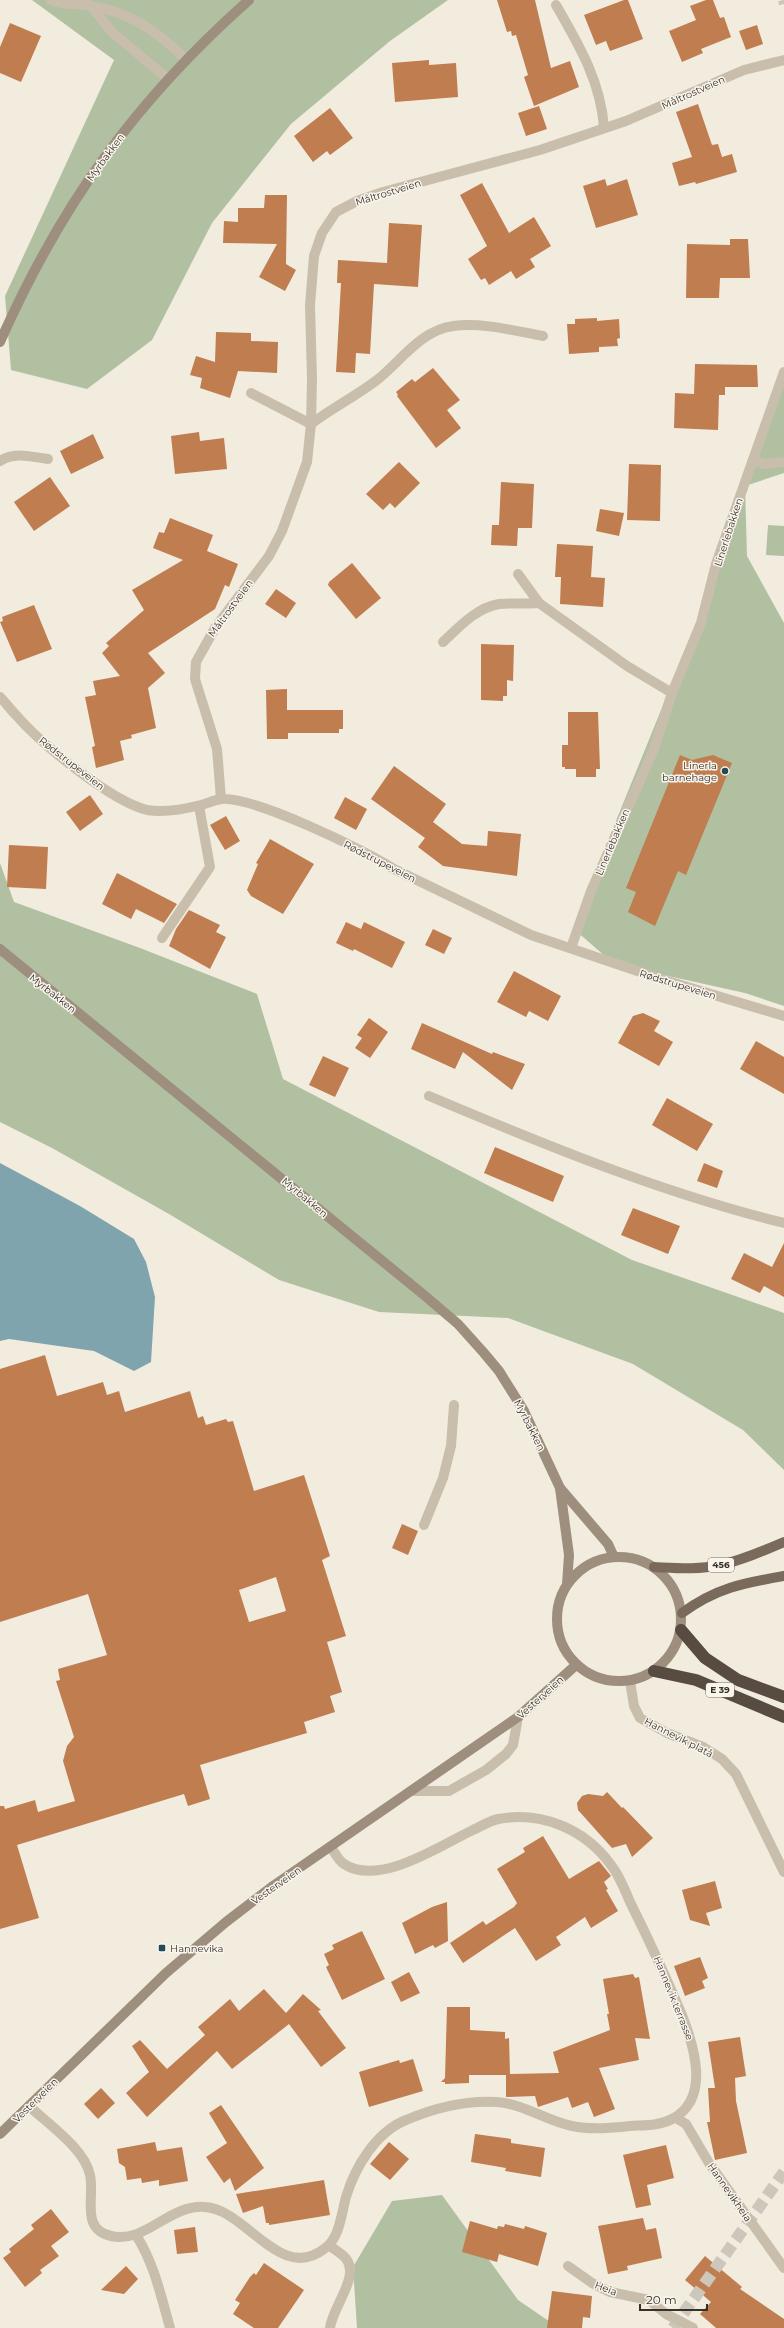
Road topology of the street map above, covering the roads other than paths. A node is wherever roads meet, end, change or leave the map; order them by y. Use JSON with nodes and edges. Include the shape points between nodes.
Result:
{"nodes":[{"id":1,"x":51,"y":0,"type":"edge"},
{"id":2,"x":249,"y":0,"type":"edge"},
{"id":3,"x":556,"y":5,"type":"dead end"},
{"id":4,"x":90,"y":6,"type":"junction"},
{"id":5,"x":186,"y":60,"type":"junction"},
{"id":6,"x":784,"y":60,"type":"edge"},
{"id":7,"x":168,"y":79,"type":"junction"},
{"id":8,"x":604,"y":128,"type":"junction"},
{"id":9,"x":543,"y":336,"type":"dead end"},
{"id":10,"x":0,"y":342,"type":"edge"},
{"id":11,"x":784,"y":372,"type":"edge"},
{"id":12,"x":251,"y":393,"type":"dead end"},
{"id":13,"x":311,"y":424,"type":"junction"},
{"id":14,"x":48,"y":459,"type":"dead end"},
{"id":15,"x":753,"y":460,"type":"junction"},
{"id":16,"x":0,"y":461,"type":"edge"},
{"id":17,"x":784,"y":462,"type":"edge"},
{"id":18,"x":518,"y":574,"type":"dead end"},
{"id":19,"x":539,"y":603,"type":"junction"},
{"id":20,"x":443,"y":642,"type":"dead end"},
{"id":21,"x":672,"y":692,"type":"junction"},
{"id":22,"x":0,"y":697,"type":"edge"},
{"id":23,"x":221,"y":799,"type":"junction"},
{"id":24,"x":200,"y":806,"type":"junction"},
{"id":25,"x":162,"y":938,"type":"dead end"},
{"id":26,"x":571,"y":948,"type":"junction"},
{"id":27,"x":0,"y":950,"type":"edge"},
{"id":28,"x":784,"y":1016,"type":"edge"},
{"id":29,"x":429,"y":1096,"type":"dead end"},
{"id":30,"x":784,"y":1223,"type":"edge"},
{"id":31,"x":454,"y":1405,"type":"dead end"},
{"id":32,"x":560,"y":1488,"type":"junction"},
{"id":33,"x":424,"y":1525,"type":"dead end"},
{"id":34,"x":784,"y":1542,"type":"edge"},
{"id":35,"x":614,"y":1556,"type":"junction"},
{"id":36,"x":654,"y":1567,"type":"junction"},
{"id":37,"x":784,"y":1576,"type":"edge"},
{"id":38,"x":567,"y":1584,"type":"junction"},
{"id":39,"x":682,"y":1613,"type":"junction"},
{"id":40,"x":681,"y":1630,"type":"junction"},
{"id":41,"x":576,"y":1665,"type":"junction"},
{"id":42,"x":654,"y":1671,"type":"junction"},
{"id":43,"x":630,"y":1681,"type":"junction"},
{"id":44,"x":784,"y":1697,"type":"edge"},
{"id":45,"x":518,"y":1717,"type":"junction"},
{"id":46,"x":784,"y":1717,"type":"edge"},
{"id":47,"x":413,"y":1792,"type":"junction"},
{"id":48,"x":331,"y":1847,"type":"junction"},
{"id":49,"x":784,"y":1872,"type":"edge"},
{"id":50,"x":29,"y":2106,"type":"junction"},
{"id":51,"x":676,"y":2118,"type":"junction"},
{"id":52,"x":0,"y":2134,"type":"edge"},
{"id":53,"x":136,"y":2235,"type":"junction"},
{"id":54,"x":330,"y":2246,"type":"junction"},
{"id":55,"x":568,"y":2266,"type":"dead end"},
{"id":56,"x":784,"y":2268,"type":"edge"},
{"id":57,"x":170,"y":2328,"type":"edge"},
{"id":58,"x":330,"y":2328,"type":"edge"},
{"id":59,"x":694,"y":2328,"type":"edge"}],
"edges":[{"from":1,"to":4,"type":"street","via":[[61,4]]},
{"from":2,"to":5,"type":"street","name":"Myrbakken"},
{"from":3,"to":8,"type":"street","via":[[592,72],[603,112]]},
{"from":4,"to":5,"type":"street","via":[[126,14],[167,41]]},
{"from":4,"to":7,"type":"street","via":[[112,32]]},
{"from":5,"to":7,"type":"street","name":"Myrbakken"},
{"from":6,"to":8,"type":"street","name":"Måltrostveien","via":[[744,70],[681,99]]},
{"from":7,"to":10,"type":"street","name":"Myrbakken","via":[[117,139],[74,200],[20,297]]},
{"from":8,"to":13,"type":"street","name":"Måltrostveien","via":[[540,150],[363,198],[336,212],[322,233],[314,256],[310,305]]},
{"from":9,"to":13,"type":"street","via":[[470,326],[452,326],[438,330],[415,346],[377,380]]},
{"from":11,"to":15,"type":"street","name":"Linerlebakken"},
{"from":12,"to":13,"type":"street"},
{"from":13,"to":23,"type":"street","name":"Måltrostveien","via":[[307,462],[282,531],[269,556],[215,628],[196,662],[195,679],[216,748]]},
{"from":14,"to":16,"type":"street","via":[[18,455],[7,456]]},
{"from":15,"to":17,"type":"street","via":[[764,464]]},
{"from":15,"to":21,"type":"street","name":"Linerlebakken","via":[[716,564],[701,623]]},
{"from":18,"to":19,"type":"street"},
{"from":19,"to":20,"type":"street","via":[[499,604],[488,607],[466,620]]},
{"from":19,"to":21,"type":"street","via":[[627,666]]},
{"from":21,"to":26,"type":"street","name":"Linerlebakken","via":[[654,749],[591,891]]},
{"from":22,"to":24,"type":"street","name":"Rødstrupeveien","via":[[54,750],[101,788],[126,802],[148,810],[176,810]]},
{"from":23,"to":24,"type":"street","name":"Rødstrupeveien"},
{"from":23,"to":26,"type":"street","name":"Rødstrupeveien","via":[[241,801],[306,826],[375,857],[498,921]]},
{"from":24,"to":25,"type":"street","via":[[210,867]]},
{"from":26,"to":28,"type":"street","name":"Rødstrupeveien","via":[[654,977]]},
{"from":27,"to":32,"type":"street","name":"Myrbakken","via":[[274,1171],[458,1324],[511,1388]]},
{"from":29,"to":30,"type":"street","via":[[572,1156],[689,1197]]},
{"from":31,"to":33,"type":"street","via":[[451,1446],[443,1478]]},
{"from":32,"to":35,"type":"street","name":"Myrbakken","via":[[608,1544]]},
{"from":32,"to":38,"type":"street","name":"Myrbakken","via":[[569,1555]]},
{"from":34,"to":36,"type":"main road","number":"456","via":[[718,1566],[686,1569]]},
{"from":35,"to":36,"type":"street","via":[[635,1558]]},
{"from":35,"to":38,"type":"street","via":[[594,1561],[579,1571]]},
{"from":36,"to":39,"type":"street","via":[[673,1587]]},
{"from":37,"to":39,"type":"main road","number":"456","via":[[720,1590]]},
{"from":38,"to":41,"type":"street","via":[[559,1600],[558,1634],[565,1651]]},
{"from":39,"to":40,"type":"street"},
{"from":40,"to":42,"type":"street","via":[[676,1646],[667,1660]]},
{"from":40,"to":44,"type":"highway","number":"E 39","via":[[705,1658],[738,1680]]},
{"from":41,"to":43,"type":"street","via":[[592,1676],[611,1682]]},
{"from":41,"to":45,"type":"street","name":"Vesterveien"},
{"from":42,"to":43,"type":"street"},
{"from":42,"to":46,"type":"highway","number":"E 39","via":[[696,1680]]},
{"from":43,"to":49,"type":"street","name":"Hannevik platå","via":[[634,1706],[640,1718],[667,1733],[703,1747],[722,1759],[736,1774]]},
{"from":45,"to":47,"type":"street","name":"Vesterveien"},
{"from":45,"to":47,"type":"street","via":[[513,1745],[486,1770],[449,1791]]},
{"from":47,"to":48,"type":"street","name":"Vesterveien"},
{"from":48,"to":50,"type":"street","name":"Vesterveien","via":[[273,1886],[202,1942],[166,1973]]},
{"from":48,"to":51,"type":"street","name":"Hannevik terrasse","via":[[340,1861],[348,1866],[362,1871],[376,1871],[395,1867],[495,1819],[530,1816],[559,1823],[587,1840],[612,1866],[658,1958],[693,2042],[697,2074],[694,2096]]},
{"from":50,"to":52,"type":"street","name":"Vesterveien"},
{"from":50,"to":53,"type":"street","via":[[73,2146],[84,2160],[90,2174],[90,2217],[96,2228],[108,2236]]},
{"from":51,"to":54,"type":"street","via":[[660,2124],[599,2129],[571,2126],[501,2102],[473,2102],[440,2108],[403,2120],[386,2131],[356,2170],[339,2226]]},
{"from":51,"to":56,"type":"street","name":"Hannevikheia","via":[[686,2124],[709,2162]]},
{"from":53,"to":54,"type":"street","via":[[176,2211],[208,2206],[224,2212],[282,2254],[308,2258]]},
{"from":53,"to":57,"type":"street","via":[[152,2266]]},
{"from":54,"to":58,"type":"street","via":[[346,2259],[350,2267],[349,2280],[331,2318]]},
{"from":55,"to":59,"type":"street","name":"Heia","via":[[610,2292],[649,2300],[666,2314]]}]}
